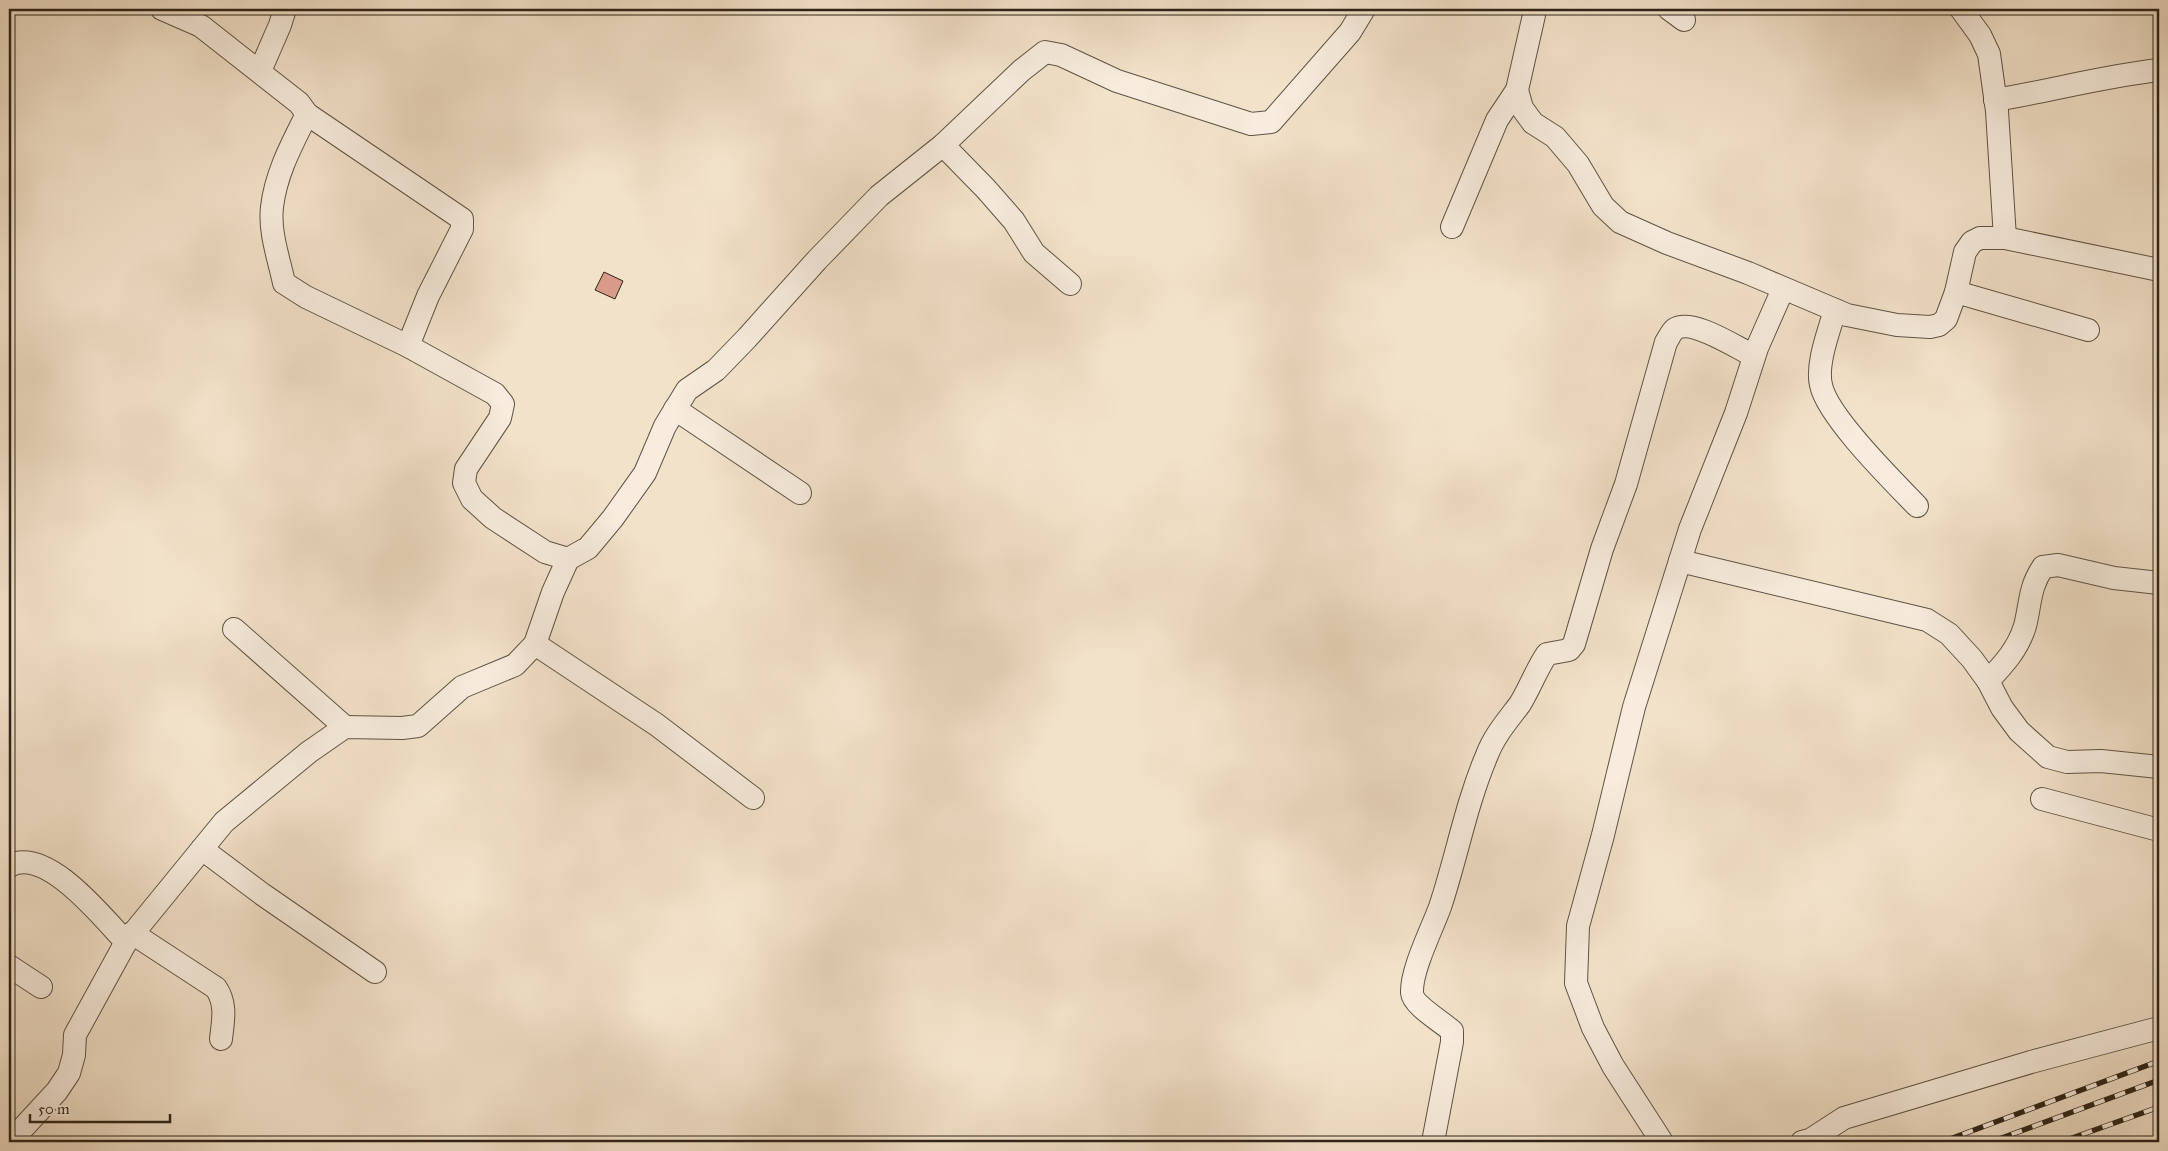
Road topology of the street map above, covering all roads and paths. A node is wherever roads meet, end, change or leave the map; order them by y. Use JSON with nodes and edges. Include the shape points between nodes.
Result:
{"nodes":[{"id":1,"x":162,"y":9,"type":"edge"},
{"id":2,"x":284,"y":9,"type":"edge"},
{"id":3,"x":1364,"y":9,"type":"edge"},
{"id":4,"x":1533,"y":9,"type":"edge"},
{"id":5,"x":1961,"y":9,"type":"edge"},
{"id":6,"x":2159,"y":70,"type":"edge"},
{"id":7,"x":260,"y":71,"type":"junction"},
{"id":8,"x":1517,"y":90,"type":"junction"},
{"id":9,"x":1995,"y":100,"type":"junction"},
{"id":10,"x":308,"y":114,"type":"junction"},
{"id":11,"x":942,"y":145,"type":"junction"},
{"id":12,"x":1452,"y":227,"type":"dead end"},
{"id":13,"x":2005,"y":238,"type":"junction"},
{"id":14,"x":2159,"y":270,"type":"edge"},
{"id":15,"x":1070,"y":284,"type":"dead end"},
{"id":16,"x":1783,"y":289,"type":"junction"},
{"id":17,"x":1956,"y":292,"type":"junction"},
{"id":18,"x":1835,"y":310,"type":"junction"},
{"id":19,"x":2088,"y":330,"type":"dead end"},
{"id":20,"x":408,"y":346,"type":"junction"},
{"id":21,"x":1754,"y":356,"type":"junction"},
{"id":22,"x":676,"y":409,"type":"junction"},
{"id":23,"x":800,"y":493,"type":"dead end"},
{"id":24,"x":1917,"y":506,"type":"dead end"},
{"id":25,"x":568,"y":559,"type":"junction"},
{"id":26,"x":1680,"y":560,"type":"junction"},
{"id":27,"x":2159,"y":583,"type":"edge"},
{"id":28,"x":234,"y":629,"type":"dead end"},
{"id":29,"x":535,"y":644,"type":"junction"},
{"id":30,"x":1988,"y":681,"type":"junction"},
{"id":31,"x":345,"y":727,"type":"junction"},
{"id":32,"x":2159,"y":766,"type":"edge"},
{"id":33,"x":753,"y":798,"type":"dead end"},
{"id":34,"x":2042,"y":799,"type":"dead end"},
{"id":35,"x":2159,"y":830,"type":"edge"},
{"id":36,"x":202,"y":849,"type":"junction"},
{"id":37,"x":9,"y":866,"type":"edge"},
{"id":38,"x":129,"y":937,"type":"junction"},
{"id":39,"x":9,"y":966,"type":"edge"},
{"id":40,"x":375,"y":972,"type":"dead end"},
{"id":41,"x":41,"y":987,"type":"dead end"},
{"id":42,"x":2159,"y":1028,"type":"edge"},
{"id":43,"x":221,"y":1039,"type":"dead end"},
{"id":44,"x":10,"y":1142,"type":"edge"},
{"id":45,"x":1433,"y":1142,"type":"edge"},
{"id":46,"x":1662,"y":1142,"type":"edge"},
{"id":47,"x":1802,"y":1142,"type":"edge"}],
"edges":[{"from":1,"to":7,"type":"street","via":[[201,26]]},
{"from":2,"to":7,"type":"street"},
{"from":3,"to":11,"type":"street","via":[[1350,32],[1271,122],[1251,124],[1118,81],[1062,55],[1045,52]]},
{"from":4,"to":8,"type":"street"},
{"from":5,"to":9,"type":"street","via":[[1989,54]]},
{"from":6,"to":9,"type":"street","via":[[2120,74]]},
{"from":7,"to":10,"type":"street"},
{"from":8,"to":12,"type":"street","via":[[1497,120]]},
{"from":8,"to":16,"type":"street","via":[[1522,108],[1533,122],[1555,137],[1578,164],[1603,206],[1620,222]]},
{"from":9,"to":13,"type":"street"},
{"from":10,"to":20,"type":"street","via":[[282,164],[272,208],[284,283],[306,298]]},
{"from":10,"to":20,"type":"street","via":[[462,219],[462,229],[428,296]]},
{"from":11,"to":15,"type":"street","via":[[1014,221],[1034,253]]},
{"from":11,"to":22,"type":"street","via":[[879,196],[716,370],[687,390]]},
{"from":13,"to":14,"type":"street"},
{"from":13,"to":17,"type":"street","via":[[1980,238],[1972,242],[1965,252]]},
{"from":16,"to":18,"type":"street"},
{"from":16,"to":21,"type":"street"},
{"from":17,"to":18,"type":"street","via":[[1946,319],[1940,325],[1930,327],[1847,316]]},
{"from":17,"to":19,"type":"street"},
{"from":18,"to":24,"type":"street","via":[[1820,366],[1820,384],[1827,403]]},
{"from":20,"to":25,"type":"street","via":[[495,394],[503,404],[500,418],[466,469],[464,483],[472,499],[493,518],[545,552]]},
{"from":21,"to":26,"type":"street","via":[[1736,413]]},
{"from":21,"to":45,"type":"street","via":[[1694,328],[1674,330],[1666,342],[1626,484],[1602,548],[1574,644],[1569,650],[1547,654],[1521,702],[1487,753],[1414,978],[1412,995],[1418,1005],[1452,1032]]},
{"from":22,"to":23,"type":"street"},
{"from":22,"to":25,"type":"street","via":[[645,473],[614,518],[588,548]]},
{"from":25,"to":29,"type":"street"},
{"from":26,"to":30,"type":"street","via":[[1927,620],[1949,634]]},
{"from":26,"to":46,"type":"street","via":[[1634,707],[1578,926],[1576,983],[1613,1066]]},
{"from":27,"to":30,"type":"street","via":[[2114,578],[2058,565],[2043,567],[2034,580],[2024,627],[2011,656]]},
{"from":28,"to":31,"type":"street"},
{"from":29,"to":31,"type":"street","via":[[515,665],[462,687],[418,726]]},
{"from":29,"to":33,"type":"street","via":[[657,725]]},
{"from":30,"to":32,"type":"street","via":[[2019,731],[2048,757],[2068,762],[2101,760]]},
{"from":31,"to":36,"type":"street","via":[[309,752],[224,822]]},
{"from":34,"to":35,"type":"street"},
{"from":36,"to":38,"type":"street"},
{"from":36,"to":40,"type":"street"},
{"from":37,"to":38,"type":"street","via":[[27,862],[42,865]]},
{"from":38,"to":43,"type":"street","via":[[216,988],[224,1006]]},
{"from":38,"to":44,"type":"street","via":[[75,1035],[69,1073],[57,1091]]},
{"from":39,"to":41,"type":"street"},
{"from":42,"to":47,"type":"street","via":[[1844,1118]]}]}
